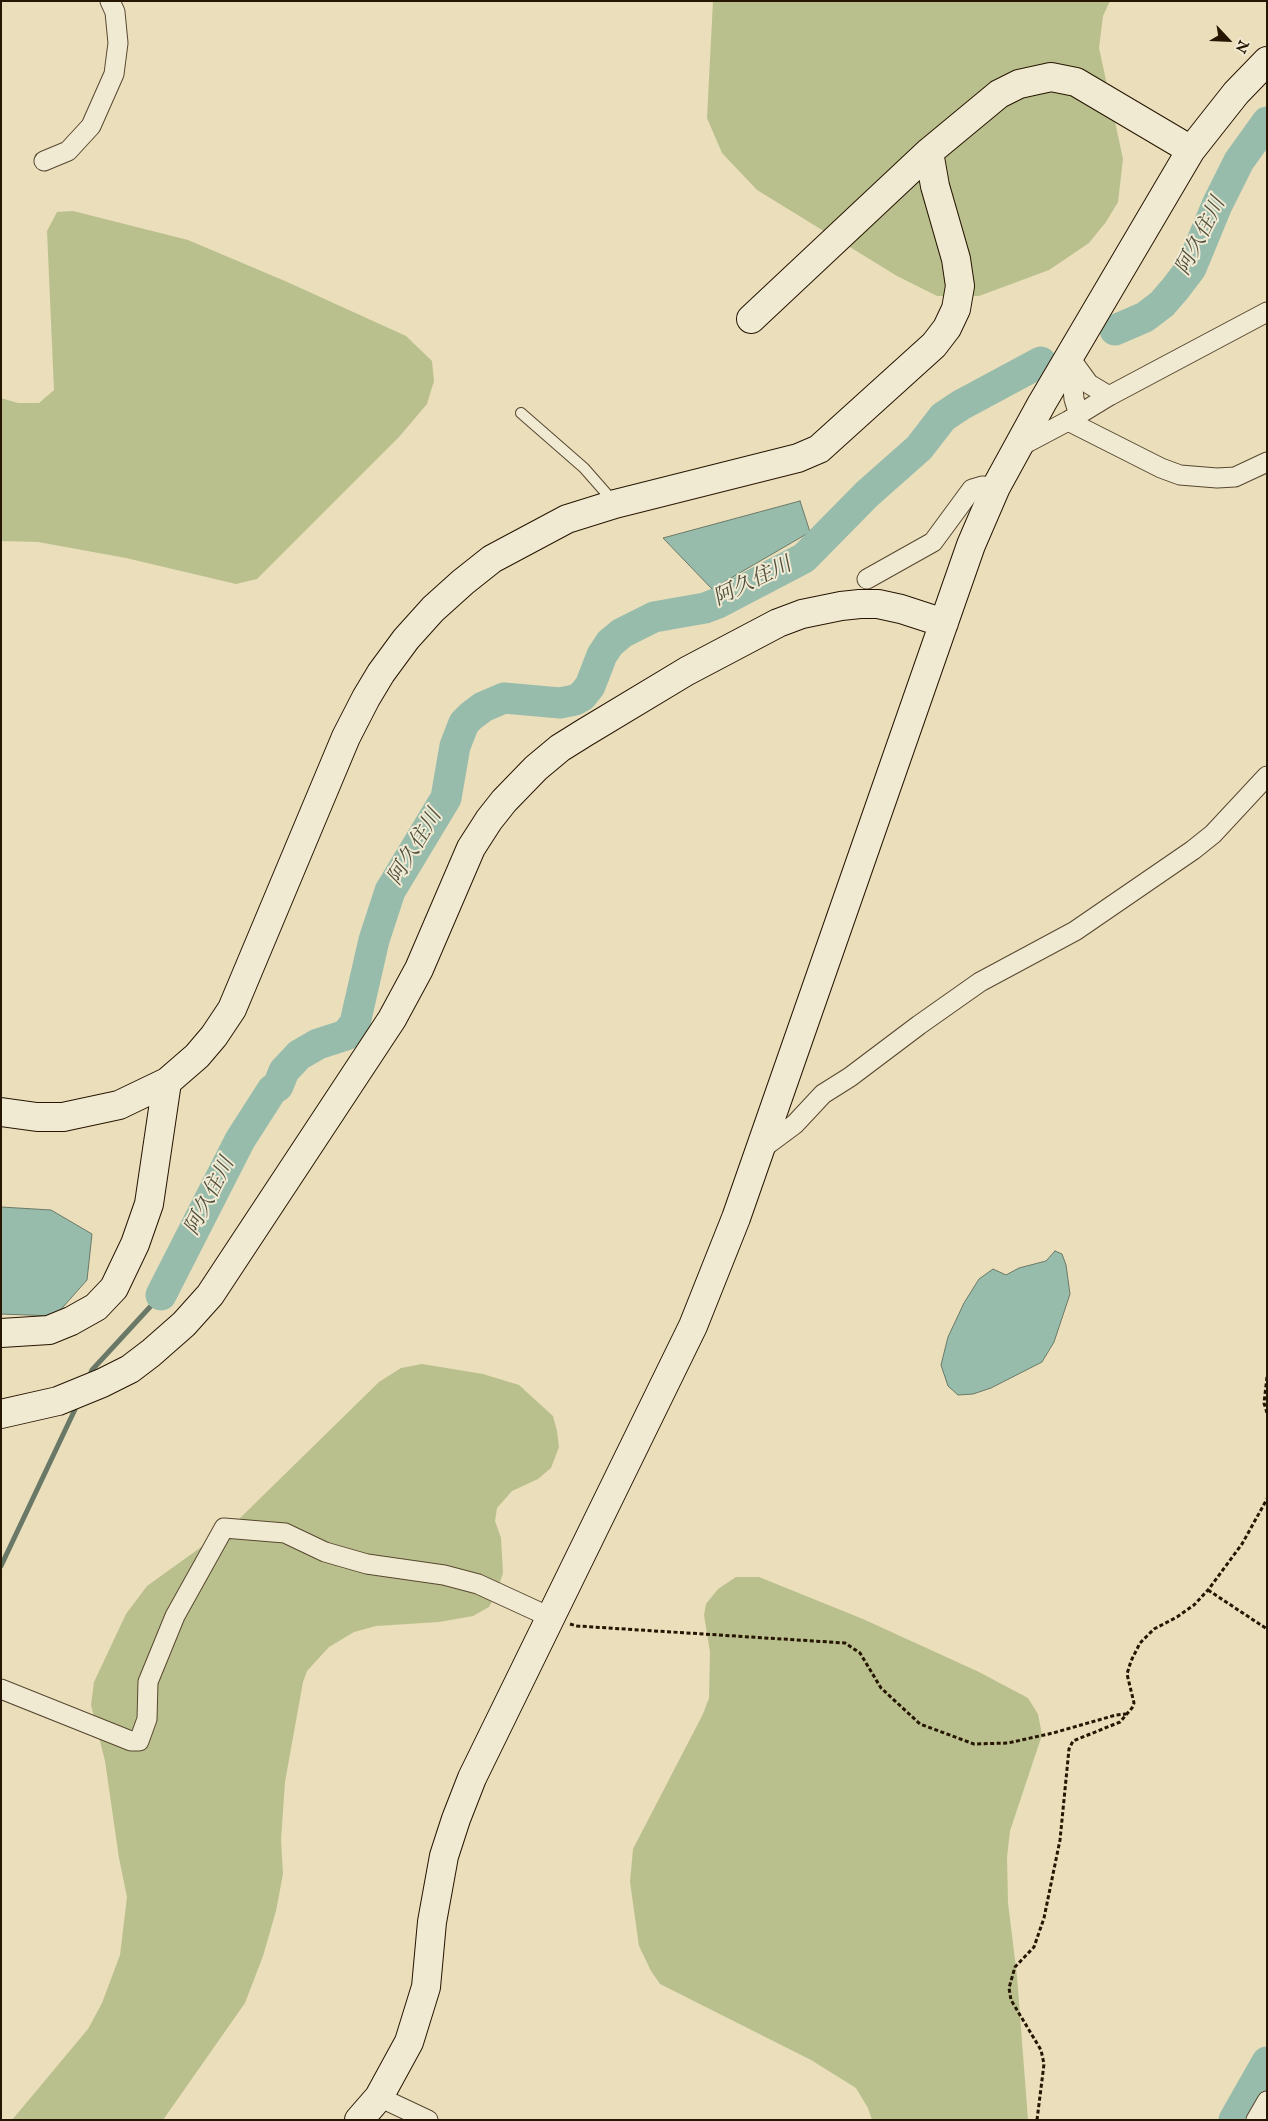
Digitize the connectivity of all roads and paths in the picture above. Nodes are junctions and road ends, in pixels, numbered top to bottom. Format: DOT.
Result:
graph roads {
  1 [pos="110,1"];
  2 [pos="1267,61"];
  3 [pos="1191,150"];
  4 [pos="928,152"];
  5 [pos="44,161"];
  6 [pos="1267,312"];
  7 [pos="751,318"];
  8 [pos="1070,357"];
  9 [pos="1109,396"];
  10 [pos="522,413"];
  11 [pos="1074,418"];
  12 [pos="1017,448"];
  13 [pos="1267,462"];
  14 [pos="996,488"];
  15 [pos="615,504"];
  16 [pos="867,579"];
  17 [pos="944,623"];
  18 [pos="1267,776"];
  19 [pos="167,1082"];
  20 [pos="1,1112"];
  21 [pos="760,1150"];
  22 [pos="1,1333"];
  23 [pos="1267,1377"];
  24 [pos="1267,1413"];
  25 [pos="1,1414"];
  26 [pos="1267,1499"];
  27 [pos="1208,1590"];
  28 [pos="552,1618"];
  29 [pos="1267,1629"];
  30 [pos="1,1689"];
  31 [pos="1127,1714"];
  32 [pos="379,2097"];
  33 [pos="1267,2101"];
  34 [pos="358,2120"];
  35 [pos="428,2120"];
  36 [pos="1037,2120"];
  37 [pos="1256,2120"];
  1 -- 5 [label="street"];
  2 -- 3 [label="street"];
  3 -- 4 [label="street"];
  3 -- 8 [label="street"];
  4 -- 7 [label="street"];
  4 -- 15 [label="street"];
  6 -- 9 [label="street"];
  8 -- 9 [label="street"];
  8 -- 11 [label="street"];
  8 -- 12 [label="street"];
  9 -- 11 [label="street"];
  10 -- 15 [label="lane"];
  11 -- 12 [label="street"];
  11 -- 13 [label="street"];
  12 -- 14 [label="street"];
  14 -- 16 [label="street"];
  14 -- 17 [label="street"];
  15 -- 19 [label="street"];
  17 -- 21 [label="street"];
  17 -- 25 [label="street"];
  18 -- 21 [label="street"];
  19 -- 20 [label="street"];
  19 -- 22 [label="street"];
  21 -- 28 [label="street"];
  23 -- 24 [label="path"];
  26 -- 27 [label="path"];
  27 -- 29 [label="path"];
  27 -- 31 [label="path"];
  28 -- 30 [label="street"];
  28 -- 31 [label="path"];
  28 -- 32 [label="street"];
  31 -- 36 [label="path"];
  32 -- 34 [label="street"];
  32 -- 35 [label="street"];
  33 -- 37 [label="street"];
}
